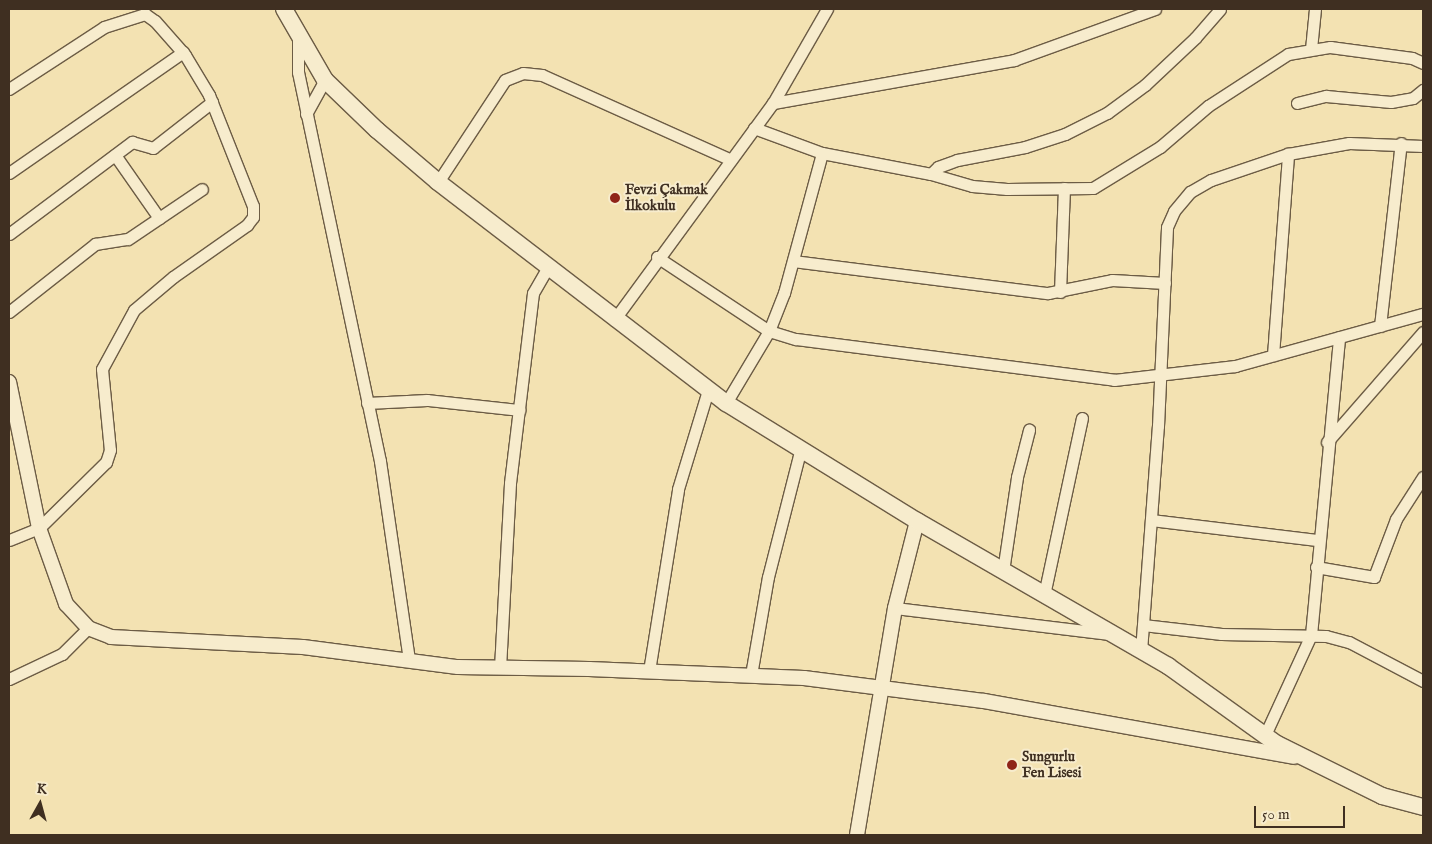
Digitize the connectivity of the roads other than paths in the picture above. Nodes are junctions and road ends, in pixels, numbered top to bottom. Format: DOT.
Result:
graph roads {
  1 [pos="284,9"];
  2 [pos="827,9"];
  3 [pos="1155,9"];
  4 [pos="1220,9"];
  5 [pos="1315,9"];
  6 [pos="298,33"];
  7 [pos="1311,49"];
  8 [pos="183,52"];
  9 [pos="1423,63"];
  10 [pos="325,80"];
  11 [pos="9,89"];
  12 [pos="1423,90"];
  13 [pos="212,102"];
  14 [pos="773,103"];
  15 [pos="1297,103"];
  16 [pos="306,114"];
  17 [pos="754,128"];
  18 [pos="1401,143"];
  19 [pos="1423,146"];
  20 [pos="822,153"];
  21 [pos="1288,154"];
  22 [pos="115,155"];
  23 [pos="731,160"];
  24 [pos="9,173"];
  25 [pos="931,174"];
  26 [pos="438,182"];
  27 [pos="1064,188"];
  28 [pos="202,189"];
  29 [pos="159,218"];
  30 [pos="9,234"];
  31 [pos="657,257"];
  32 [pos="793,261"];
  33 [pos="548,267"];
  34 [pos="1165,283"];
  35 [pos="1060,292"];
  36 [pos="9,312"];
  37 [pos="1423,314"];
  38 [pos="614,320"];
  39 [pos="1380,326"];
  40 [pos="769,331"];
  41 [pos="1423,332"];
  42 [pos="1340,337"];
  43 [pos="1273,355"];
  44 [pos="1160,375"];
  45 [pos="9,382"];
  46 [pos="708,390"];
  47 [pos="367,403"];
  48 [pos="726,403"];
  49 [pos="519,410"];
  50 [pos="1082,418"];
  51 [pos="1029,430"];
  52 [pos="1327,442"];
  53 [pos="800,451"];
  54 [pos="1423,477"];
  55 [pos="1151,520"];
  56 [pos="917,521"];
  57 [pos="39,528"];
  58 [pos="9,540"];
  59 [pos="1318,540"];
  60 [pos="1316,567"];
  61 [pos="1004,571"];
  62 [pos="1044,595"];
  63 [pos="895,608"];
  64 [pos="1143,625"];
  65 [pos="88,628"];
  66 [pos="1113,635"];
  67 [pos="1310,635"];
  68 [pos="1141,651"];
  69 [pos="409,661"];
  70 [pos="500,668"];
  71 [pos="649,671"];
  72 [pos="751,675"];
  73 [pos="9,679"];
  74 [pos="1423,681"];
  75 [pos="880,686"];
  76 [pos="1265,735"];
  77 [pos="1314,761"];
  78 [pos="1423,807"];
  79 [pos="857,835"];
  1 -- 6 [label="main road"];
  2 -- 14 [label="street"];
  3 -- 14 [label="street"];
  4 -- 25 [label="street"];
  5 -- 7 [label="street"];
  6 -- 10 [label="main road"];
  6 -- 16 [label="street"];
  7 -- 9 [label="street"];
  7 -- 27 [label="street"];
  8 -- 11 [label="street"];
  8 -- 13 [label="street"];
  8 -- 24 [label="street"];
  10 -- 16 [label="street"];
  10 -- 26 [label="main road"];
  12 -- 15 [label="street"];
  13 -- 22 [label="street"];
  13 -- 57 [label="street"];
  14 -- 17 [label="street"];
  16 -- 47 [label="street"];
  17 -- 20 [label="street"];
  17 -- 23 [label="street"];
  18 -- 19 [label="street"];
  18 -- 21 [label="street"];
  18 -- 39 [label="street"];
  20 -- 25 [label="street"];
  20 -- 32 [label="street"];
  21 -- 34 [label="street"];
  21 -- 43 [label="street"];
  22 -- 29 [label="street"];
  22 -- 30 [label="street"];
  23 -- 26 [label="street"];
  23 -- 31 [label="street"];
  25 -- 27 [label="street"];
  26 -- 33 [label="main road"];
  27 -- 35 [label="street"];
  28 -- 29 [label="street"];
  29 -- 36 [label="street"];
  31 -- 38 [label="street"];
  31 -- 40 [label="street"];
  32 -- 35 [label="street"];
  32 -- 40 [label="street"];
  33 -- 38 [label="main road"];
  33 -- 49 [label="street"];
  34 -- 35 [label="street"];
  34 -- 44 [label="street"];
  37 -- 39 [label="street"];
  38 -- 46 [label="main road"];
  39 -- 42 [label="street"];
  40 -- 44 [label="street"];
  40 -- 48 [label="street"];
  41 -- 52 [label="street"];
  42 -- 43 [label="street"];
  42 -- 52 [label="street"];
  43 -- 44 [label="street"];
  44 -- 55 [label="street"];
  45 -- 57 [label="street"];
  46 -- 48 [label="main road"];
  46 -- 71 [label="street"];
  47 -- 49 [label="street"];
  47 -- 69 [label="street"];
  48 -- 53 [label="main road"];
  49 -- 70 [label="street"];
  50 -- 62 [label="street"];
  51 -- 61 [label="street"];
  52 -- 59 [label="street"];
  53 -- 56 [label="main road"];
  53 -- 72 [label="street"];
  54 -- 60 [label="street"];
  55 -- 59 [label="street"];
  55 -- 64 [label="street"];
  56 -- 61 [label="main road"];
  56 -- 63 [label="street"];
  57 -- 58 [label="street"];
  57 -- 65 [label="street"];
  59 -- 60 [label="street"];
  60 -- 67 [label="street"];
  61 -- 62 [label="main road"];
  62 -- 66 [label="main road"];
  63 -- 66 [label="street"];
  63 -- 75 [label="street"];
  64 -- 67 [label="street"];
  64 -- 68 [label="street"];
  65 -- 69 [label="street"];
  65 -- 73 [label="street"];
  66 -- 68 [label="main road"];
  67 -- 74 [label="street"];
  67 -- 76 [label="street"];
  68 -- 76 [label="main road"];
  69 -- 70 [label="street"];
  70 -- 71 [label="street"];
  71 -- 72 [label="street"];
  72 -- 75 [label="street"];
  75 -- 77 [label="street"];
  75 -- 79 [label="street"];
  76 -- 77 [label="main road"];
  77 -- 78 [label="main road"];
}
